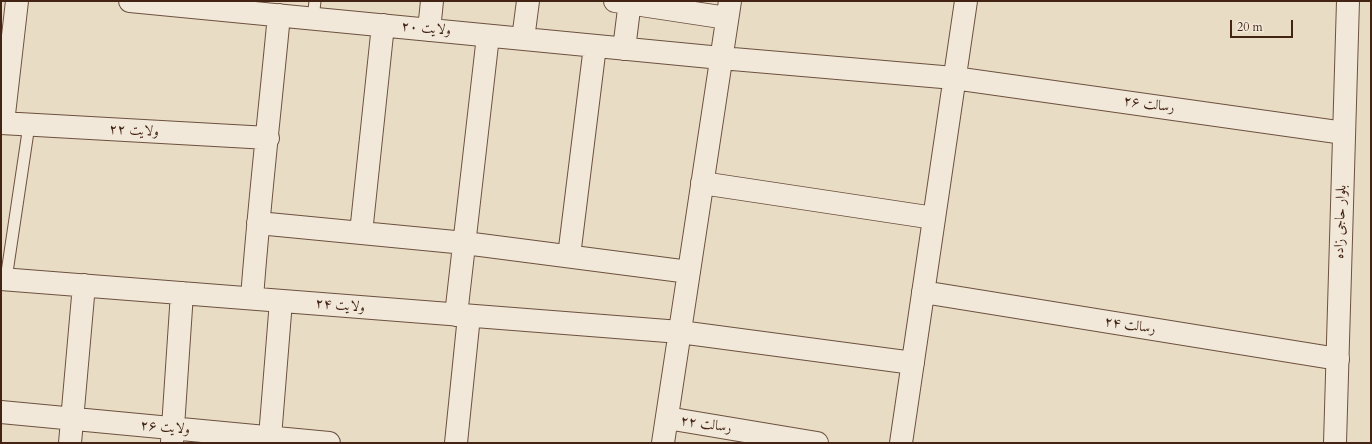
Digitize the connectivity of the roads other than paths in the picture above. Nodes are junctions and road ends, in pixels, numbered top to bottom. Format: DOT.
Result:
graph roads {
  1 [pos="17,1"];
  2 [pos="130,1"];
  3 [pos="432,1"];
  4 [pos="528,1"];
  5 [pos="966,1"];
  6 [pos="1348,1"];
  7 [pos="625,2"];
  8 [pos="728,9"];
  9 [pos="314,10"];
  10 [pos="279,15"];
  11 [pos="383,26"];
  12 [pos="429,30"];
  13 [pos="488,36"];
  14 [pos="523,39"];
  15 [pos="595,46"];
  16 [pos="624,49"];
  17 [pos="721,58"];
  18 [pos="954,78"];
  19 [pos="2,123"];
  20 [pos="29,125"];
  21 [pos="1344,133"];
  22 [pos="268,138"];
  23 [pos="702,184"];
  24 [pos="934,218"];
  25 [pos="258,223"];
  26 [pos="361,233"];
  27 [pos="465,242"];
  28 [pos="569,256"];
  29 [pos="689,272"];
  30 [pos="3,279"];
  31 [pos="84,285"];
  32 [pos="923,292"];
  33 [pos="182,293"];
  34 [pos="252,298"];
  35 [pos="281,301"];
  36 [pos="463,315"];
  37 [pos="680,332"];
  38 [pos="1338,359"];
  39 [pos="913,363"];
  40 [pos="1,412"];
  41 [pos="667,418"];
  42 [pos="72,419"];
  43 [pos="172,436"];
  44 [pos="270,440"];
  45 [pos="70,443"];
  46 [pos="329,443"];
  47 [pos="456,443"];
  48 [pos="663,443"];
  49 [pos="817,443"];
  50 [pos="901,443"];
  51 [pos="1335,443"];
  1 -- 19 [label="street"];
  2 -- 10 [label="street, ولایت ۲۰"];
  3 -- 12 [label="street"];
  4 -- 14 [label="street"];
  5 -- 18 [label="street"];
  6 -- 21 [label="street, بلوار حاجی زاده"];
  7 -- 8 [label="street"];
  7 -- 16 [label="street"];
  8 -- 17 [label="street"];
  9 -- 10 [label="street, ولایت ۲۰"];
  9 -- 11 [label="street, ولایت ۲۰"];
  10 -- 22 [label="street"];
  11 -- 12 [label="street, ولایت ۲۰"];
  11 -- 26 [label="street"];
  12 -- 13 [label="street, ولایت ۲۰"];
  13 -- 14 [label="street, ولایت ۲۰"];
  13 -- 27 [label="street"];
  14 -- 15 [label="street, ولایت ۲۰"];
  15 -- 16 [label="street, ولایت ۲۰"];
  15 -- 28 [label="street"];
  16 -- 17 [label="street, ولایت ۲۰"];
  17 -- 18 [label="street, رسالت ۲۶"];
  17 -- 23 [label="street"];
  18 -- 21 [label="street, رسالت ۲۶"];
  18 -- 24 [label="street"];
  19 -- 20 [label="street, ولایت ۲۲"];
  20 -- 22 [label="street, ولایت ۲۲"];
  20 -- 30 [label="lane"];
  21 -- 38 [label="street, بلوار حاجی زاده"];
  22 -- 25 [label="street"];
  23 -- 24 [label="street"];
  23 -- 29 [label="street"];
  24 -- 32 [label="street"];
  25 -- 26 [label="street"];
  25 -- 34 [label="street"];
  26 -- 27 [label="street"];
  27 -- 28 [label="street"];
  27 -- 36 [label="street"];
  28 -- 29 [label="street"];
  29 -- 37 [label="street"];
  30 -- 31 [label="street, ولایت ۲۴"];
  31 -- 33 [label="street, ولایت ۲۴"];
  31 -- 42 [label="street"];
  32 -- 38 [label="street, رسالت ۲۴"];
  32 -- 39 [label="street"];
  33 -- 34 [label="street, ولایت ۲۴"];
  33 -- 43 [label="street"];
  34 -- 35 [label="street, ولایت ۲۴"];
  35 -- 36 [label="street, ولایت ۲۴"];
  35 -- 44 [label="street"];
  36 -- 37 [label="street, ولایت ۲۴"];
  36 -- 47 [label="street"];
  37 -- 39 [label="street, ولایت ۲۴"];
  37 -- 41 [label="street"];
  38 -- 51 [label="street, بلوار حاجی زاده"];
  39 -- 50 [label="street"];
  40 -- 42 [label="street, ولایت ۲۶"];
  41 -- 48 [label="street"];
  41 -- 49 [label="street, رسالت ۲۲"];
  42 -- 43 [label="street, ولایت ۲۶"];
  42 -- 45 [label="street"];
  43 -- 44 [label="street, ولایت ۲۶"];
  44 -- 46 [label="street, ولایت ۲۶"];
}
